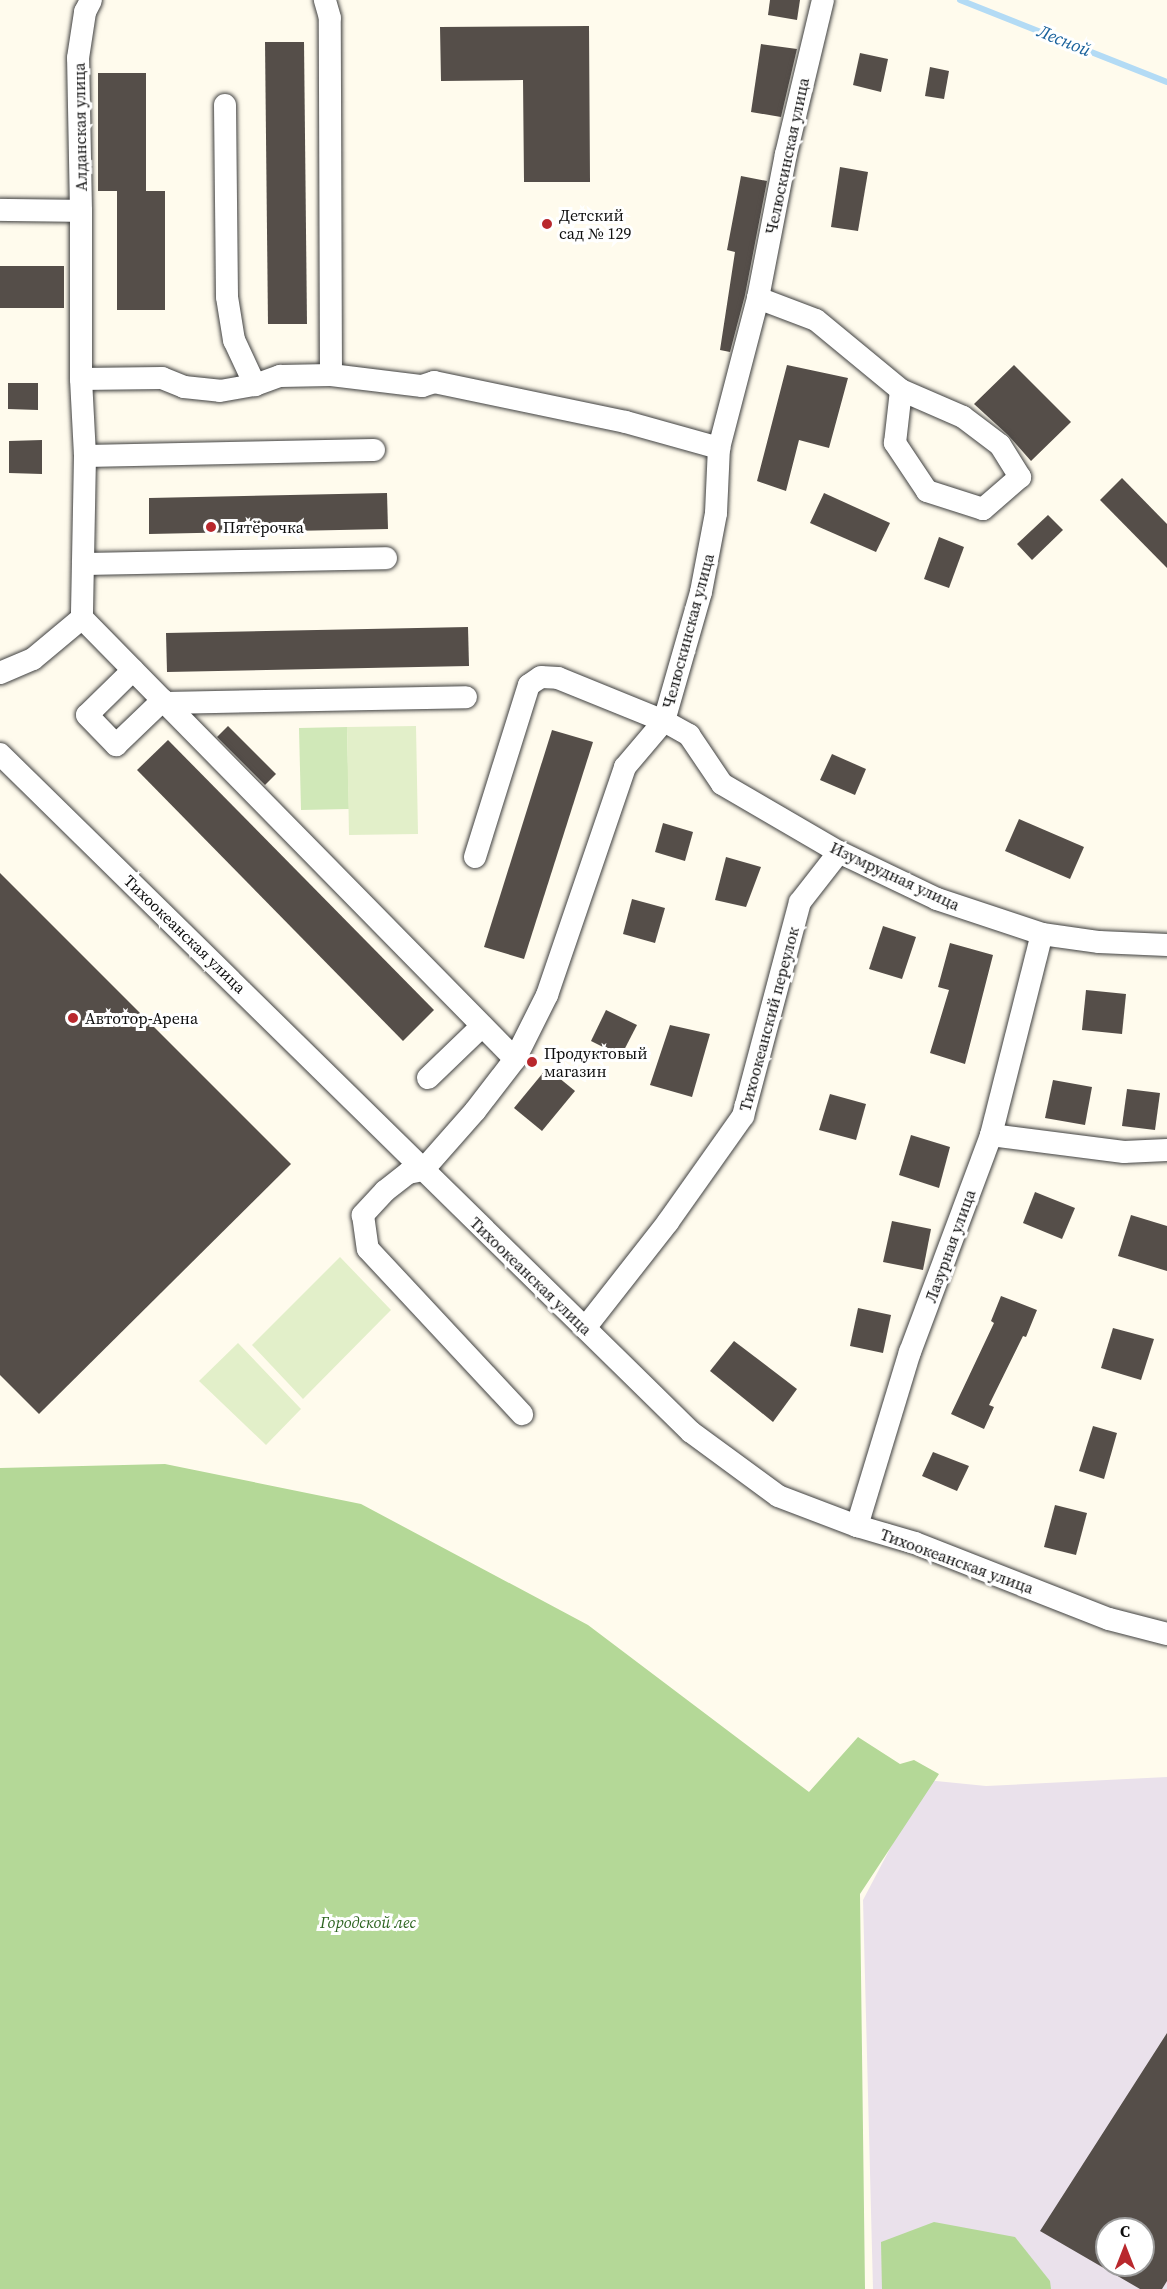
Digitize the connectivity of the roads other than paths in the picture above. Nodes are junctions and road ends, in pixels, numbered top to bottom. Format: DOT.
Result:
graph roads {
  1 [pos="91,0"];
  2 [pos="326,0"];
  3 [pos="823,0"];
  4 [pos="225,105"];
  5 [pos="0,210"];
  6 [pos="81,211"];
  7 [pos="758,298"];
  8 [pos="331,375"];
  9 [pos="81,379"];
  10 [pos="255,385"];
  11 [pos="901,390"];
  12 [pos="719,448"];
  13 [pos="374,450"];
  14 [pos="85,456"];
  15 [pos="386,558"];
  16 [pos="83,564"];
  17 [pos="82,618"];
  18 [pos="133,670"];
  19 [pos="0,674"];
  20 [pos="466,697"];
  21 [pos="164,701"];
  22 [pos="664,721"];
  23 [pos="0,754"];
  24 [pos="839,852"];
  25 [pos="475,857"];
  26 [pos="1042,934"];
  27 [pos="1167,945"];
  28 [pos="482,1026"];
  29 [pos="515,1059"];
  30 [pos="428,1078"];
  31 [pos="991,1135"];
  32 [pos="1167,1150"];
  33 [pos="423,1170"];
  34 [pos="585,1328"];
  35 [pos="522,1413"];
  36 [pos="857,1526"];
  37 [pos="1167,1634"];
  1 -- 6 [label="street, Алданская улица"];
  2 -- 8 [label="street"];
  3 -- 7 [label="street, Челюскинская улица"];
  4 -- 10 [label="street"];
  5 -- 6 [label="street, Алданская улица"];
  6 -- 9 [label="street"];
  7 -- 11 [label="street"];
  7 -- 12 [label="street, Челюскинская улица"];
  8 -- 10 [label="street"];
  8 -- 12 [label="street"];
  9 -- 10 [label="street"];
  9 -- 14 [label="street"];
  11 -- 11 [label="street"];
  12 -- 22 [label="street, Челюскинская улица"];
  13 -- 14 [label="street"];
  14 -- 16 [label="street"];
  15 -- 16 [label="street"];
  16 -- 17 [label="street"];
  17 -- 18 [label="street"];
  17 -- 19 [label="street"];
  18 -- 21 [label="street"];
  18 -- 21 [label="street"];
  20 -- 21 [label="street"];
  21 -- 28 [label="street"];
  22 -- 24 [label="street, Изумрудная улица"];
  22 -- 25 [label="street, Изумрудная улица"];
  22 -- 29 [label="street, Челюскинская улица"];
  23 -- 33 [label="street, Тихоокеанская улица"];
  24 -- 26 [label="street, Изумрудная улица"];
  24 -- 34 [label="street, Тихоокеанский переулок"];
  26 -- 27 [label="street, Изумрудная улица"];
  26 -- 31 [label="street, Лазурная улица"];
  28 -- 29 [label="street"];
  28 -- 30 [label="street"];
  29 -- 33 [label="street, Челюскинская улица"];
  31 -- 32 [label="street"];
  31 -- 36 [label="street, Лазурная улица"];
  33 -- 34 [label="street, Тихоокеанская улица"];
  33 -- 35 [label="street"];
  34 -- 36 [label="street, Тихоокеанская улица"];
  36 -- 37 [label="street, Тихоокеанская улица"];
}
